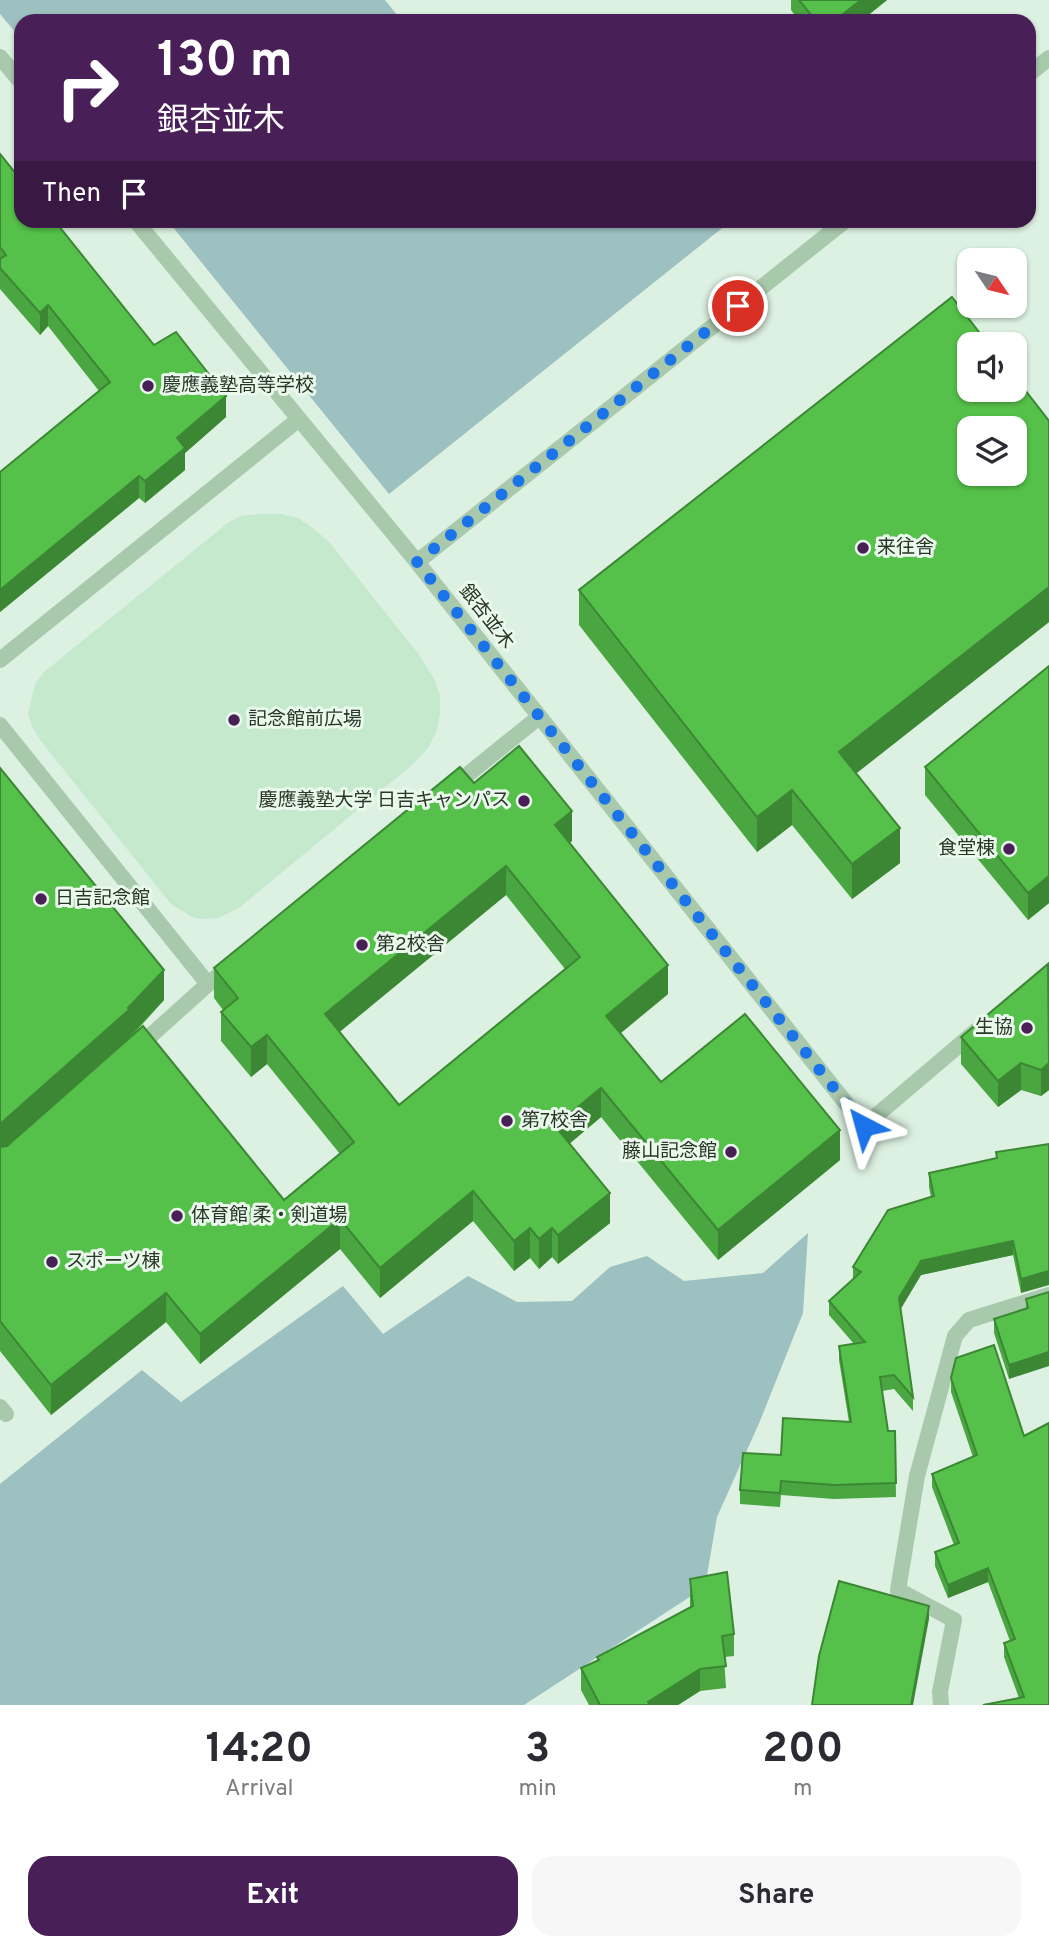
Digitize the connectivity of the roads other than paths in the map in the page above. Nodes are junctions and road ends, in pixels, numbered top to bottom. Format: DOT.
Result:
graph roads {
  1 [pos="0,57"];
  2 [pos="14,74"];
  3 [pos="142,228"];
  4 [pos="836,228"];
  5 [pos="299,419"];
  6 [pos="417,562"];
  7 [pos="0,660"];
  8 [pos="539,717"];
  9 [pos="0,725"];
  10 [pos="443,795"];
  11 [pos="240,958"];
  12 [pos="208,984"];
  13 [pos="987,1021"];
  14 [pos="129,1056"];
  15 [pos="1049,1295"];
  16 [pos="941,1705"];
  1 -- 2 [label="lane"];
  3 -- 5 [label="lane, 銀杏並木"];
  4 -- 6 [label="lane"];
  5 -- 6 [label="lane, 銀杏並木"];
  5 -- 7 [label="lane"];
  6 -- 8 [label="lane, 銀杏並木"];
  8 -- 10 [label="lane"];
  8 -- 13 [label="lane, 銀杏並木"];
  9 -- 12 [label="lane"];
  11 -- 12 [label="lane"];
  12 -- 14 [label="lane"];
  15 -- 16 [label="lane"];
}
